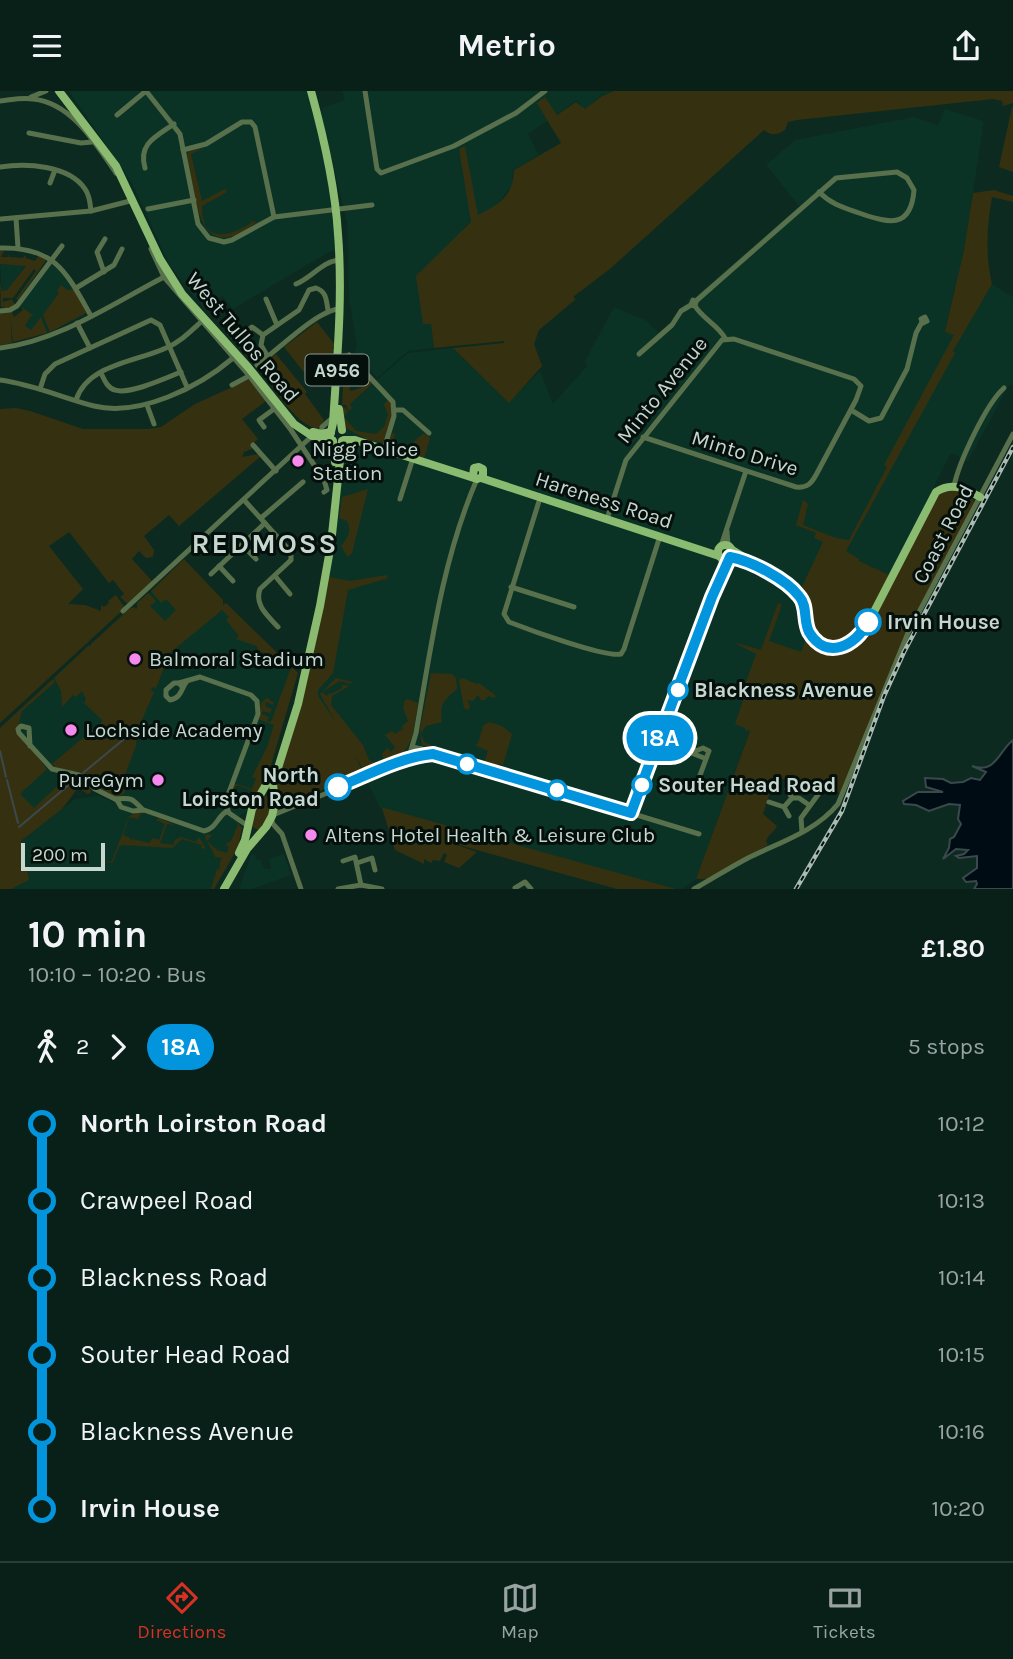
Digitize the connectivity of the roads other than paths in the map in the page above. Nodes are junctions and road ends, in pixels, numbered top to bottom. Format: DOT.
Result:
graph roads {
  1 [pos="59,91"];
  2 [pos="65,91"];
  3 [pos="146,91"];
  4 [pos="312,91"];
  5 [pos="365,91"];
  6 [pos="545,91"];
  7 [pos="42,93"];
  8 [pos="0,101"];
  9 [pos="117,115"];
  10 [pos="174,124"];
  11 [pos="29,133"];
  12 [pos="92,142"];
  13 [pos="183,150"];
  14 [pos="0,167"];
  15 [pos="145,168"];
  16 [pos="55,170"];
  17 [pos="50,183"];
  18 [pos="819,192"];
  19 [pos="194,200"];
  20 [pos="130,201"];
  21 [pos="372,205"];
  22 [pos="148,209"];
  23 [pos="338,209"];
  24 [pos="92,211"];
  25 [pos="274,217"];
  26 [pos="16,218"];
  27 [pos="1,219"];
  28 [pos="105,239"];
  29 [pos="62,246"];
  30 [pos="0,248"];
  31 [pos="18,248"];
  32 [pos="122,249"];
  33 [pos="51,260"];
  34 [pos="339,260"];
  35 [pos="104,272"];
  36 [pos="164,277"];
  37 [pos="296,284"];
  38 [pos="76,288"];
  39 [pos="266,299"];
  40 [pos="0,303"];
  41 [pos="694,304"];
  42 [pos="341,309"];
  43 [pos="328,310"];
  44 [pos="0,311"];
  45 [pos="91,316"];
  46 [pos="251,319"];
  47 [pos="201,322"];
  48 [pos="922,322"];
  49 [pos="77,323"];
  50 [pos="277,325"];
  51 [pos="252,327"];
  52 [pos="229,332"];
  53 [pos="263,335"];
  54 [pos="725,338"];
  55 [pos="236,340"];
  56 [pos="241,345"];
  57 [pos="170,347"];
  58 [pos="0,348"];
  59 [pos="90,348"];
  60 [pos="639,354"];
  61 [pos="349,355"];
  62 [pos="233,358"];
  63 [pos="268,358"];
  64 [pos="257,365"];
  65 [pos="181,372"];
  66 [pos="100,373"];
  67 [pos="249,376"];
  68 [pos="0,380"];
  69 [pos="860,384"];
  70 [pos="232,385"];
  71 [pos="187,387"];
  72 [pos="40,389"];
  73 [pos="1004,389"];
  74 [pos="76,400"];
  75 [pos="147,405"];
  76 [pos="274,409"];
  77 [pos="851,409"];
  78 [pos="395,410"];
  79 [pos="154,424"];
  80 [pos="264,427"];
  81 [pos="429,432"];
  82 [pos="331,433"];
  83 [pos="1013,434"];
  84 [pos="643,437"];
  85 [pos="253,445"];
  86 [pos="303,447"];
  87 [pos="384,449"];
  88 [pos="413,458"];
  89 [pos="276,471"];
  90 [pos="746,471"];
  91 [pos="477,476"];
  92 [pos="303,482"];
  93 [pos="954,486"];
  94 [pos="324,492"];
  95 [pos="980,497"];
  96 [pos="540,498"];
  97 [pos="400,499"];
  98 [pos="244,500"];
  99 [pos="607,519"];
  100 [pos="263,521"];
  101 [pos="660,536"];
  102 [pos="242,545"];
  103 [pos="725,552"];
  104 [pos="256,559"];
  105 [pos="219,566"];
  106 [pos="211,574"];
  107 [pos="275,576"];
  108 [pos="233,581"];
  109 [pos="511,587"];
  110 [pos="290,594"];
  111 [pos="574,607"];
  112 [pos="123,611"];
  113 [pos="278,627"];
  114 [pos="181,685"];
  115 [pos="659,740"];
  116 [pos="30,746"];
  117 [pos="416,751"];
  118 [pos="789,783"];
  119 [pos="696,786"];
  120 [pos="820,792"];
  121 [pos="259,797"];
  122 [pos="792,798"];
  123 [pos="274,799"];
  124 [pos="118,800"];
  125 [pos="769,802"];
  126 [pos="298,804"];
  127 [pos="809,805"];
  128 [pos="140,808"];
  129 [pos="227,811"];
  130 [pos="250,813"];
  131 [pos="631,813"];
  132 [pos="272,817"];
  133 [pos="237,818"];
  134 [pos="248,826"];
  135 [pos="262,831"];
  136 [pos="802,832"];
  137 [pos="699,834"];
  138 [pos="282,836"];
  139 [pos="343,861"];
  140 [pos="357,863"];
  141 [pos="375,870"];
  142 [pos="361,885"];
  143 [pos="515,888"];
  144 [pos="218,889"];
  145 [pos="224,889"];
  146 [pos="301,889"];
  147 [pos="340,889"];
  148 [pos="382,889"];
  149 [pos="531,889"];
  150 [pos="694,889"];
  1 -- 82 [label="main road, West Tullos Road"];
  2 -- 82 [label="main road, West Tullos Road"];
  3 -- 9 [label="street"];
  3 -- 10 [label="street"];
  4 -- 23 [label="main road, A956"];
  5 -- 6 [label="street"];
  7 -- 8 [label="street"];
  7 -- 12 [label="street"];
  10 -- 13 [label="street"];
  10 -- 15 [label="street"];
  11 -- 12 [label="street"];
  12 -- 20 [label="street"];
  13 -- 19 [label="street"];
  13 -- 25 [label="street"];
  14 -- 16 [label="street"];
  16 -- 17 [label="street"];
  16 -- 24 [label="street"];
  18 -- 18 [label="street"];
  18 -- 41 [label="street"];
  19 -- 22 [label="street"];
  19 -- 25 [label="street"];
  20 -- 24 [label="street"];
  20 -- 36 [label="street"];
  21 -- 23 [label="street"];
  23 -- 25 [label="street"];
  23 -- 34 [label="main road, A956"];
  23 -- 42 [label="main road, A956"];
  24 -- 26 [label="street"];
  26 -- 27 [label="street"];
  26 -- 31 [label="street"];
  28 -- 35 [label="street"];
  29 -- 33 [label="street"];
  30 -- 31 [label="street"];
  31 -- 33 [label="street"];
  32 -- 35 [label="street"];
  33 -- 38 [label="street"];
  33 -- 44 [label="street"];
  34 -- 37 [label="street"];
  34 -- 42 [label="main road, A956"];
  35 -- 38 [label="street"];
  36 -- 45 [label="street"];
  36 -- 47 [label="street"];
  38 -- 45 [label="street"];
  39 -- 50 [label="street"];
  40 -- 44 [label="street"];
  41 -- 54 [label="street"];
  41 -- 60 [label="street"];
  42 -- 43 [label="street"];
  42 -- 82 [label="main road, A956"];
  43 -- 50 [label="street"];
  43 -- 63 [label="street"];
  45 -- 49 [label="street"];
  46 -- 51 [label="street"];
  47 -- 57 [label="street"];
  47 -- 62 [label="street"];
  48 -- 77 [label="street"];
  49 -- 58 [label="street"];
  49 -- 59 [label="street"];
  50 -- 53 [label="street"];
  51 -- 53 [label="street"];
  51 -- 55 [label="street"];
  52 -- 55 [label="street"];
  53 -- 63 [label="street"];
  54 -- 69 [label="street, Minto Avenue"];
  54 -- 84 [label="street, Minto Avenue"];
  55 -- 56 [label="street"];
  57 -- 59 [label="street"];
  57 -- 65 [label="street"];
  57 -- 66 [label="street"];
  59 -- 72 [label="street"];
  61 -- 78 [label="street"];
  62 -- 67 [label="street"];
  62 -- 71 [label="street"];
  63 -- 64 [label="street"];
  65 -- 66 [label="street"];
  65 -- 71 [label="street"];
  66 -- 74 [label="street"];
  67 -- 70 [label="street"];
  67 -- 76 [label="street"];
  68 -- 72 [label="street"];
  69 -- 77 [label="street, Minto Drive"];
  71 -- 75 [label="street"];
  72 -- 74 [label="street"];
  73 -- 93 [label="street"];
  74 -- 75 [label="street"];
  75 -- 79 [label="street"];
  76 -- 80 [label="street"];
  76 -- 86 [label="street"];
  77 -- 90 [label="street, Minto Drive"];
  78 -- 81 [label="street"];
  78 -- 87 [label="street"];
  82 -- 86 [label="street"];
  82 -- 87 [label="main road, Hareness Road"];
  82 -- 121 [label="main road, A956"];
  82 -- 123 [label="main road, A956"];
  83 -- 95 [label="street, Coast Road"];
  84 -- 90 [label="street, Minto Drive"];
  84 -- 99 [label="street, Minto Avenue"];
  85 -- 89 [label="street"];
  86 -- 89 [label="street"];
  86 -- 94 [label="street"];
  87 -- 88 [label="main road, Hareness Road"];
  88 -- 91 [label="main road, Hareness Road"];
  88 -- 97 [label="street"];
  89 -- 98 [label="street"];
  90 -- 103 [label="street"];
  91 -- 96 [label="main road, Hareness Road"];
  91 -- 117 [label="street"];
  92 -- 100 [label="street"];
  93 -- 95 [label="main road"];
  93 -- 103 [label="main road, Hareness Road"];
  95 -- 136 [label="street, Coast Road"];
  96 -- 99 [label="main road, Hareness Road"];
  96 -- 109 [label="street"];
  98 -- 100 [label="street"];
  98 -- 112 [label="street"];
  99 -- 101 [label="main road, Hareness Road"];
  100 -- 102 [label="street"];
  100 -- 107 [label="street"];
  101 -- 103 [label="main road, Hareness Road"];
  101 -- 109 [label="street"];
  102 -- 104 [label="street"];
  102 -- 105 [label="street"];
  103 -- 115 [label="street"];
  105 -- 106 [label="street"];
  105 -- 108 [label="street"];
  107 -- 110 [label="street"];
  107 -- 113 [label="street"];
  109 -- 111 [label="street"];
  114 -- 129 [label="street"];
  115 -- 119 [label="street"];
  115 -- 131 [label="street"];
  116 -- 124 [label="street"];
  117 -- 126 [label="street"];
  117 -- 131 [label="street"];
  118 -- 122 [label="street"];
  120 -- 127 [label="street"];
  121 -- 123 [label="main road"];
  121 -- 130 [label="main road, A956"];
  122 -- 125 [label="street"];
  122 -- 127 [label="street"];
  123 -- 126 [label="street"];
  123 -- 132 [label="main road, A956"];
  124 -- 128 [label="street"];
  124 -- 128 [label="street"];
  126 -- 132 [label="street"];
  127 -- 136 [label="street"];
  128 -- 129 [label="street"];
  129 -- 133 [label="street"];
  130 -- 133 [label="street"];
  130 -- 134 [label="main road, A956"];
  131 -- 137 [label="street"];
  132 -- 135 [label="main road, A956"];
  132 -- 138 [label="street"];
  133 -- 134 [label="street"];
  134 -- 135 [label="main road"];
  134 -- 144 [label="main road, A956"];
  135 -- 138 [label="street"];
  135 -- 145 [label="main road, A956"];
  136 -- 150 [label="street, Coast Road"];
  138 -- 146 [label="street"];
  139 -- 140 [label="street"];
  140 -- 141 [label="street"];
  140 -- 142 [label="street"];
  142 -- 147 [label="street"];
  142 -- 148 [label="street"];
  143 -- 149 [label="street"];
}
